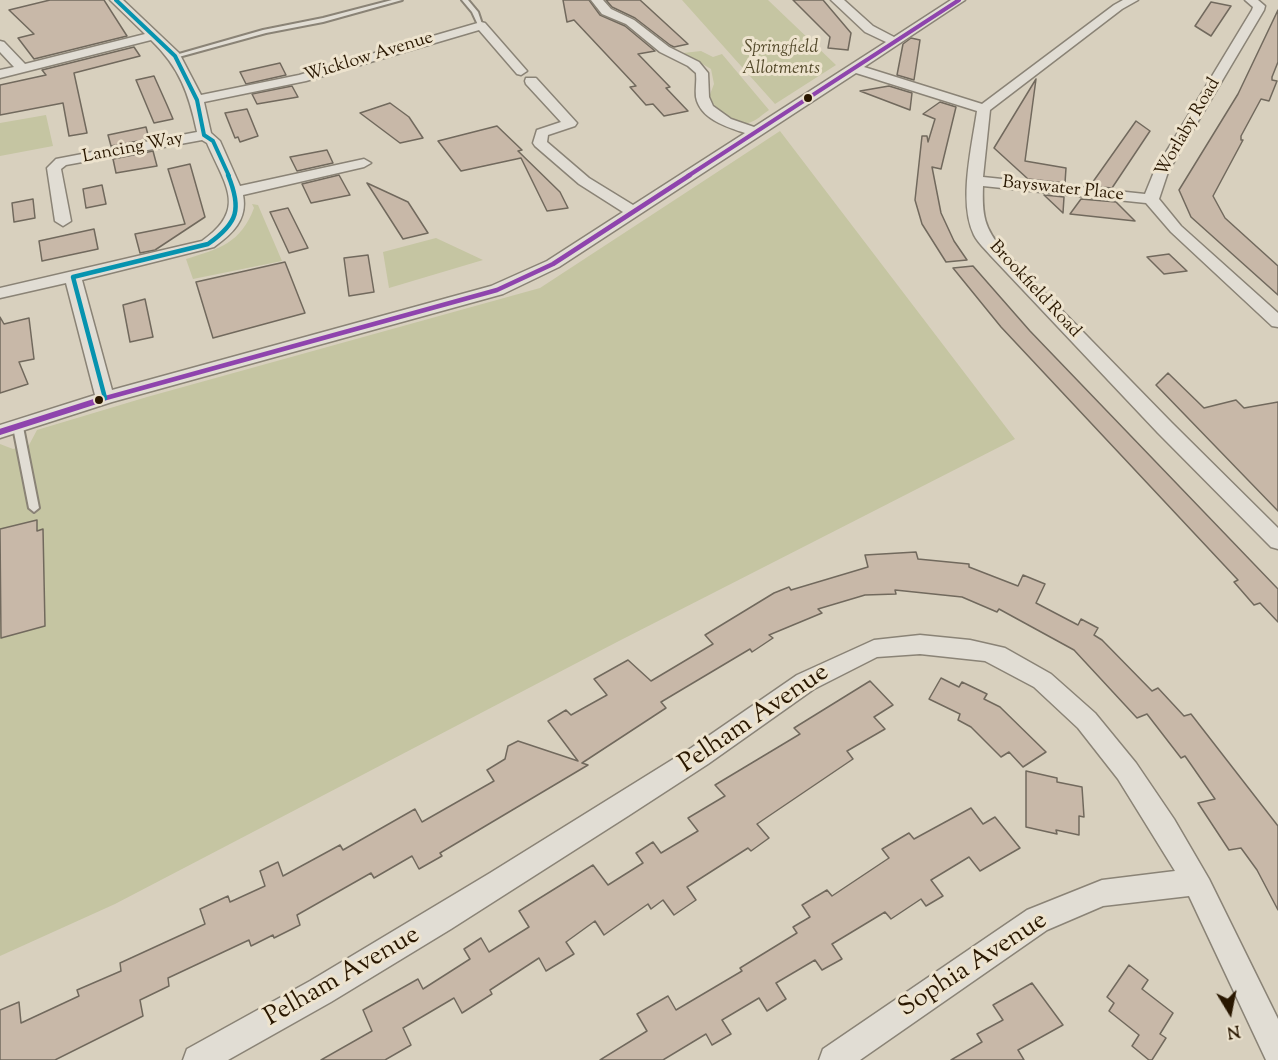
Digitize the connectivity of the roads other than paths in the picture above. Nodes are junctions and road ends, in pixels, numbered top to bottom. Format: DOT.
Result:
graph roads {
  1 [pos="116,0"];
  2 [pos="399,0"];
  3 [pos="465,0"];
  4 [pos="597,0"];
  5 [pos="837,0"];
  6 [pos="959,0"];
  7 [pos="1132,0"];
  8 [pos="1251,0"];
  9 [pos="481,26"];
  10 [pos="154,36"];
  11 [pos="894,42"];
  12 [pos="0,45"];
  13 [pos="175,56"];
  14 [pos="853,68"];
  15 [pos="22,69"];
  16 [pos="0,74"];
  17 [pos="197,100"];
  18 [pos="984,109"];
  19 [pos="754,132"];
  20 [pos="204,135"];
  21 [pos="49,149"];
  22 [pos="61,162"];
  23 [pos="364,163"];
  24 [pos="975,181"];
  25 [pos="234,192"];
  26 [pos="1151,199"];
  27 [pos="632,211"];
  28 [pos="63,221"];
  29 [pos="73,277"];
  30 [pos="0,293"];
  31 [pos="1278,322"];
  32 [pos="105,398"];
  33 [pos="18,427"];
  34 [pos="0,432"];
  35 [pos="34,508"];
  36 [pos="1278,541"];
  37 [pos="1195,882"];
  38 [pos="1278,1053"];
  39 [pos="198,1060"];
  40 [pos="834,1060"];
  1 -- 10 [label="street"];
  2 -- 13 [label="lane"];
  3 -- 9 [label="lane"];
  4 -- 19 [label="street"];
  5 -- 11 [label="street"];
  6 -- 11 [label="street"];
  7 -- 18 [label="street"];
  8 -- 26 [label="street, Worlaby Road"];
  9 -- 17 [label="street, Wicklow Avenue"];
  9 -- 27 [label="street"];
  10 -- 13 [label="street"];
  10 -- 15 [label="street"];
  11 -- 14 [label="street"];
  12 -- 15 [label="street"];
  13 -- 17 [label="street"];
  14 -- 18 [label="street"];
  14 -- 19 [label="street"];
  15 -- 16 [label="street"];
  17 -- 20 [label="street"];
  18 -- 24 [label="street, Brookfield Road"];
  19 -- 27 [label="street"];
  20 -- 22 [label="street, Lancing Way"];
  20 -- 25 [label="street"];
  21 -- 22 [label="street, Lancing Way"];
  22 -- 28 [label="street, Lancing Way"];
  23 -- 25 [label="street"];
  24 -- 26 [label="street, Bayswater Place"];
  24 -- 36 [label="street, Brookfield Road"];
  25 -- 29 [label="street"];
  26 -- 31 [label="street, Worlaby Road"];
  27 -- 32 [label="street"];
  29 -- 30 [label="street"];
  29 -- 32 [label="street"];
  32 -- 33 [label="street"];
  33 -- 34 [label="street"];
  33 -- 35 [label="lane"];
  37 -- 38 [label="street, Pelham Avenue"];
  37 -- 39 [label="street, Pelham Avenue"];
  37 -- 40 [label="street, Sophia Avenue"];
}
